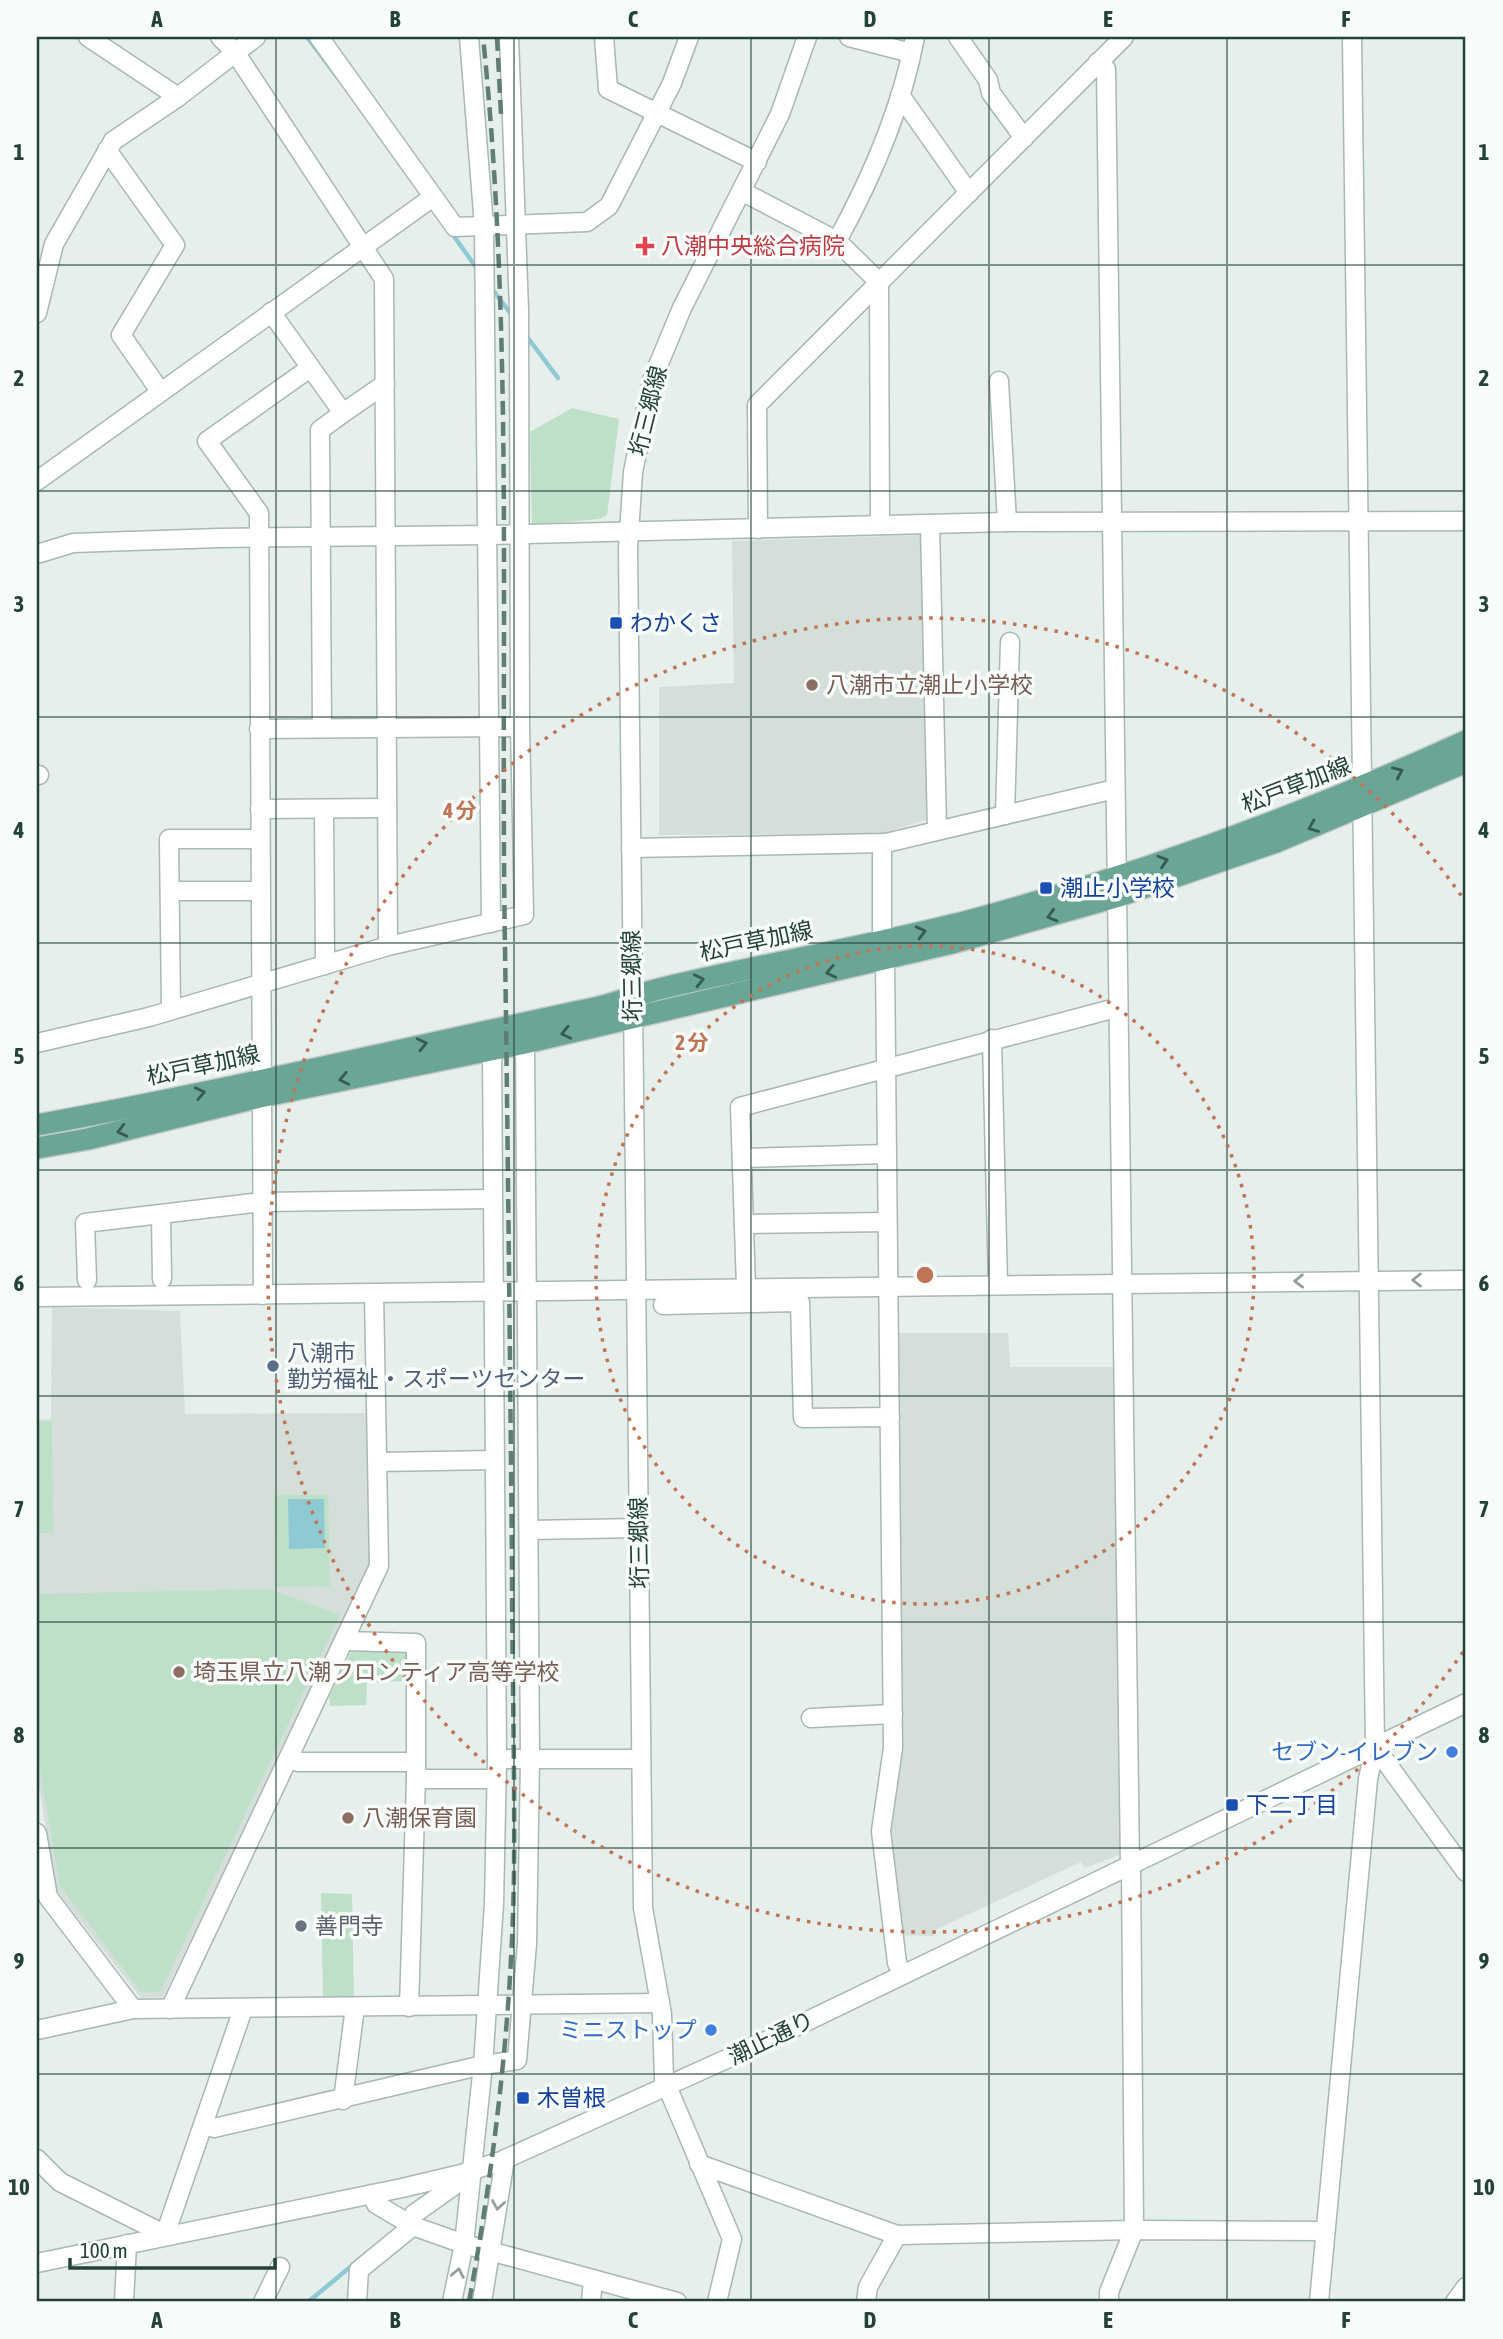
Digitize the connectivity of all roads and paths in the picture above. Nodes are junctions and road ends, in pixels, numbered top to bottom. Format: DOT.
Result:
graph roads {
  1 [pos="88,37"];
  2 [pos="220,37"];
  3 [pos="256,37"];
  4 [pos="319,37"];
  5 [pos="469,37"];
  6 [pos="509,37"];
  7 [pos="604,37"];
  8 [pos="689,37"];
  9 [pos="807,37"];
  10 [pos="849,37"];
  11 [pos="958,37"];
  12 [pos="1124,37"];
  13 [pos="1352,37"];
  14 [pos="913,45"];
  15 [pos="235,52"];
  16 [pos="1098,62"];
  17 [pos="900,95"];
  18 [pos="178,97"];
  19 [pos="657,114"];
  20 [pos="1024,138"];
  21 [pos="107,150"];
  22 [pos="757,162"];
  23 [pos="743,192"];
  24 [pos="969,193"];
  25 [pos="427,202"];
  26 [pos="517,225"];
  27 [pos="484,226"];
  28 [pos="837,241"];
  29 [pos="46,244"];
  30 [pos="363,247"];
  31 [pos="879,282"];
  32 [pos="271,312"];
  33 [pos="37,313"];
  34 [pos="310,368"];
  35 [pos="999,381"];
  36 [pos="385,384"];
  37 [pos="160,391"];
  38 [pos="343,413"];
  39 [pos="37,481"];
  40 [pos="1111,521"];
  41 [pos="1466,521"];
  42 [pos="1006,522"];
  43 [pos="1357,523"];
  44 [pos="880,525"];
  45 [pos="930,525"];
  46 [pos="758,529"];
  47 [pos="629,530"];
  48 [pos="522,534"];
  49 [pos="487,535"];
  50 [pos="384,536"];
  51 [pos="321,538"];
  52 [pos="260,539"];
  53 [pos="37,554"];
  54 [pos="1010,642"];
  55 [pos="386,727"];
  56 [pos="488,727"];
  57 [pos="520,727"];
  58 [pos="259,729"];
  59 [pos="322,729"];
  60 [pos="1466,741"];
  61 [pos="1466,762"];
  62 [pos="1115,789"];
  63 [pos="1362,797"];
  64 [pos="387,808"];
  65 [pos="260,809"];
  66 [pos="324,809"];
  67 [pos="1005,815"];
  68 [pos="937,830"];
  69 [pos="259,839"];
  70 [pos="882,843"];
  71 [pos="631,848"];
  72 [pos="1116,887"];
  73 [pos="170,891"];
  74 [pos="260,891"];
  75 [pos="491,923"];
  76 [pos="388,946"];
  77 [pos="883,951"];
  78 [pos="325,965"];
  79 [pos="261,984"];
  80 [pos="633,1006"];
  81 [pos="1116,1008"];
  82 [pos="171,1010"];
  83 [pos="992,1039"];
  84 [pos="37,1043"];
  85 [pos="525,1043"];
  86 [pos="492,1049"];
  87 [pos="886,1067"];
  88 [pos="260,1088"];
  89 [pos="37,1125"];
  90 [pos="37,1148"];
  91 [pos="886,1154"];
  92 [pos="742,1158"];
  93 [pos="492,1199"];
  94 [pos="261,1202"];
  95 [pos="160,1215"];
  96 [pos="887,1222"];
  97 [pos="744,1224"];
  98 [pos="162,1279"];
  99 [pos="87,1280"];
  100 [pos="1368,1280"];
  101 [pos="1466,1280"];
  102 [pos="1122,1283"];
  103 [pos="998,1284"];
  104 [pos="888,1285"];
  105 [pos="746,1287"];
  106 [pos="527,1290"];
  107 [pos="635,1290"];
  108 [pos="495,1293"];
  109 [pos="374,1294"];
  110 [pos="801,1294"];
  111 [pos="263,1295"];
  112 [pos="37,1297"];
  113 [pos="663,1305"];
  114 [pos="890,1417"];
  115 [pos="494,1460"];
  116 [pos="379,1462"];
  117 [pos="639,1528"];
  118 [pos="529,1530"];
  119 [pos="345,1641"];
  120 [pos="1466,1703"];
  121 [pos="893,1714"];
  122 [pos="811,1718"];
  123 [pos="1375,1747"];
  124 [pos="289,1759"];
  125 [pos="497,1759"];
  126 [pos="530,1759"];
  127 [pos="641,1759"];
  128 [pos="416,1771"];
  129 [pos="497,1779"];
  130 [pos="37,1833"];
  131 [pos="1130,1866"];
  132 [pos="1466,1872"];
  133 [pos="42,1898"];
  134 [pos="903,1974"];
  135 [pos="488,2003"];
  136 [pos="660,2003"];
  137 [pos="522,2005"];
  138 [pos="355,2007"];
  139 [pos="409,2007"];
  140 [pos="133,2009"];
  141 [pos="170,2009"];
  142 [pos="243,2009"];
  143 [pos="37,2030"];
  144 [pos="483,2065"];
  145 [pos="667,2088"];
  146 [pos="342,2100"];
  147 [pos="204,2125"];
  148 [pos="37,2159"];
  149 [pos="505,2159"];
  150 [pos="699,2164"];
  151 [pos="470,2171"];
  152 [pos="455,2185"];
  153 [pos="372,2194"];
  154 [pos="410,2224"];
  155 [pos="1134,2230"];
  156 [pos="1324,2231"];
  157 [pos="897,2235"];
  158 [pos="164,2236"];
  159 [pos="127,2244"];
  160 [pos="464,2244"];
  161 [pos="491,2252"];
  162 [pos="37,2263"];
  163 [pos="280,2267"];
  164 [pos="593,2279"];
  165 [pos="1466,2287"];
  166 [pos="124,2302"];
  167 [pos="263,2302"];
  168 [pos="357,2302"];
  169 [pos="452,2302"];
  170 [pos="482,2302"];
  171 [pos="591,2302"];
  172 [pos="677,2302"];
  173 [pos="717,2302"];
  174 [pos="866,2302"];
  175 [pos="1109,2302"];
  176 [pos="1319,2302"];
  177 [pos="1455,2302"];
  1 -- 18 [label="street"];
  2 -- 15 [label="street"];
  3 -- 15 [label="street"];
  4 -- 25 [label="street"];
  5 -- 27 [label="street"];
  6 -- 26 [label="street"];
  7 -- 19 [label="street"];
  8 -- 19 [label="street"];
  9 -- 22 [label="street, 垳三郷線"];
  10 -- 14 [label="street"];
  11 -- 20 [label="street"];
  12 -- 16 [label="street"];
  13 -- 43 [label="street"];
  14 -- 17 [label="street"];
  15 -- 18 [label="street"];
  15 -- 30 [label="street"];
  16 -- 20 [label="street"];
  16 -- 40 [label="street"];
  17 -- 24 [label="street"];
  17 -- 28 [label="street"];
  18 -- 21 [label="street"];
  19 -- 22 [label="street"];
  19 -- 26 [label="street"];
  20 -- 24 [label="street"];
  21 -- 29 [label="street"];
  21 -- 37 [label="street"];
  22 -- 23 [label="street, 垳三郷線"];
  23 -- 28 [label="street"];
  23 -- 47 [label="street, 垳三郷線"];
  24 -- 31 [label="street"];
  25 -- 27 [label="street"];
  25 -- 30 [label="street"];
  26 -- 27 [label="street"];
  26 -- 48 [label="street"];
  27 -- 49 [label="street"];
  28 -- 31 [label="street"];
  29 -- 33 [label="street"];
  30 -- 32 [label="street"];
  30 -- 36 [label="street"];
  31 -- 44 [label="street"];
  31 -- 46 [label="street"];
  32 -- 34 [label="street"];
  32 -- 37 [label="street"];
  34 -- 38 [label="street"];
  34 -- 52 [label="street"];
  35 -- 42 [label="street"];
  36 -- 38 [label="street"];
  36 -- 50 [label="street"];
  37 -- 39 [label="street"];
  38 -- 51 [label="street"];
  40 -- 42 [label="street"];
  40 -- 43 [label="street"];
  40 -- 62 [label="street"];
  41 -- 43 [label="street"];
  42 -- 45 [label="street"];
  43 -- 63 [label="street"];
  44 -- 45 [label="street"];
  44 -- 46 [label="street"];
  45 -- 68 [label="street"];
  46 -- 47 [label="street"];
  47 -- 48 [label="street"];
  47 -- 71 [label="street, 垳三郷線"];
  48 -- 49 [label="street"];
  48 -- 57 [label="street"];
  49 -- 50 [label="street"];
  49 -- 56 [label="street"];
  50 -- 51 [label="street"];
  50 -- 55 [label="street"];
  51 -- 52 [label="street"];
  51 -- 59 [label="street"];
  52 -- 53 [label="street"];
  52 -- 58 [label="street"];
  54 -- 67 [label="street"];
  55 -- 56 [label="street"];
  55 -- 59 [label="street"];
  55 -- 64 [label="street"];
  56 -- 57 [label="street"];
  56 -- 75 [label="street"];
  57 -- 75 [label="street"];
  58 -- 59 [label="street"];
  58 -- 65 [label="street"];
  63 -- 60 [label="main road, 松戸草加線, one-way"];
  61 -- 63 [label="main road, 松戸草加線"];
  62 -- 67 [label="street"];
  62 -- 72 [label="street"];
  63 -- 72 [label="main road, 松戸草加線"];
  63 -- 100 [label="street"];
  64 -- 66 [label="street"];
  64 -- 76 [label="street"];
  65 -- 66 [label="street"];
  65 -- 69 [label="street"];
  66 -- 78 [label="street"];
  67 -- 68 [label="street"];
  68 -- 70 [label="street"];
  69 -- 73 [label="street"];
  69 -- 74 [label="street"];
  70 -- 71 [label="street"];
  70 -- 77 [label="street"];
  71 -- 80 [label="street, 垳三郷線"];
  72 -- 77 [label="main road, 松戸草加線"];
  72 -- 81 [label="street"];
  73 -- 74 [label="street"];
  73 -- 82 [label="street"];
  74 -- 79 [label="street"];
  75 -- 76 [label="street"];
  76 -- 78 [label="street"];
  77 -- 80 [label="main road, 松戸草加線"];
  77 -- 87 [label="street"];
  78 -- 79 [label="street"];
  79 -- 82 [label="street"];
  79 -- 88 [label="street"];
  80 -- 85 [label="main road, 松戸草加線, one-way"];
  88 -- 80 [label="main road, 松戸草加線, one-way"];
  80 -- 107 [label="street, 垳三郷線"];
  81 -- 83 [label="street"];
  81 -- 102 [label="street"];
  82 -- 84 [label="street"];
  83 -- 87 [label="street"];
  83 -- 103 [label="street"];
  85 -- 86 [label="main road, 松戸草加線"];
  85 -- 106 [label="street"];
  86 -- 88 [label="main road, 松戸草加線, one-way"];
  86 -- 93 [label="street"];
  87 -- 91 [label="street"];
  87 -- 92 [label="street"];
  89 -- 88 [label="main road, 松戸草加線, one-way"];
  88 -- 90 [label="main road, 松戸草加線, one-way"];
  88 -- 94 [label="street"];
  91 -- 92 [label="street"];
  91 -- 96 [label="street"];
  92 -- 97 [label="street"];
  93 -- 94 [label="street"];
  93 -- 108 [label="street"];
  94 -- 95 [label="street"];
  94 -- 111 [label="street"];
  95 -- 98 [label="street"];
  95 -- 99 [label="street"];
  96 -- 97 [label="street"];
  96 -- 104 [label="street"];
  97 -- 105 [label="street"];
  101 -- 100 [label="street, one-way"];
  100 -- 102 [label="street, one-way"];
  100 -- 123 [label="street"];
  102 -- 103 [label="street"];
  102 -- 131 [label="street"];
  103 -- 104 [label="street"];
  104 -- 110 [label="street"];
  104 -- 114 [label="street"];
  105 -- 107 [label="street"];
  105 -- 110 [label="street"];
  106 -- 107 [label="street"];
  106 -- 108 [label="street"];
  106 -- 118 [label="street"];
  107 -- 117 [label="street, 垳三郷線"];
  108 -- 109 [label="street"];
  108 -- 115 [label="street"];
  109 -- 111 [label="street"];
  109 -- 116 [label="street"];
  110 -- 113 [label="street"];
  110 -- 114 [label="street"];
  111 -- 112 [label="street"];
  114 -- 121 [label="street"];
  115 -- 116 [label="street"];
  115 -- 125 [label="street"];
  116 -- 119 [label="street"];
  117 -- 118 [label="street"];
  117 -- 127 [label="street, 垳三郷線"];
  118 -- 126 [label="street"];
  119 -- 124 [label="street"];
  119 -- 128 [label="street"];
  120 -- 123 [label="street, 潮止通り"];
  121 -- 122 [label="street"];
  121 -- 134 [label="street"];
  123 -- 131 [label="street, 潮止通り"];
  123 -- 132 [label="street"];
  123 -- 156 [label="street"];
  124 -- 128 [label="street"];
  124 -- 141 [label="street"];
  125 -- 126 [label="street"];
  125 -- 129 [label="street"];
  126 -- 127 [label="street"];
  126 -- 137 [label="street"];
  127 -- 136 [label="street, 垳三郷線"];
  128 -- 129 [label="street"];
  128 -- 139 [label="street"];
  129 -- 135 [label="street"];
  130 -- 133 [label="street"];
  131 -- 134 [label="street, 潮止通り"];
  131 -- 155 [label="street"];
  133 -- 140 [label="street"];
  134 -- 145 [label="street, 潮止通り"];
  135 -- 137 [label="street"];
  135 -- 139 [label="street"];
  135 -- 144 [label="street"];
  136 -- 137 [label="street"];
  136 -- 145 [label="street, 垳三郷線"];
  137 -- 144 [label="street"];
  138 -- 139 [label="street"];
  138 -- 142 [label="street"];
  138 -- 146 [label="street"];
  140 -- 141 [label="street"];
  140 -- 143 [label="street"];
  141 -- 142 [label="street"];
  142 -- 147 [label="street"];
  144 -- 146 [label="street"];
  144 -- 151 [label="street"];
  145 -- 149 [label="street, 潮止通り"];
  145 -- 150 [label="street, 垳三郷線"];
  146 -- 147 [label="street"];
  147 -- 158 [label="street"];
  148 -- 158 [label="street"];
  149 -- 151 [label="street, 潮止通り"];
  149 -- 161 [label="street, one-way"];
  150 -- 157 [label="street"];
  150 -- 173 [label="street, 垳三郷線"];
  151 -- 153 [label="street, 潮止通り"];
  151 -- 160 [label="street"];
  152 -- 154 [label="street"];
  153 -- 154 [label="street"];
  153 -- 158 [label="street, 潮止通り"];
  154 -- 160 [label="street"];
  154 -- 168 [label="street"];
  155 -- 156 [label="street"];
  155 -- 157 [label="street"];
  155 -- 175 [label="street"];
  156 -- 176 [label="street"];
  157 -- 174 [label="street"];
  158 -- 159 [label="street, 潮止通り"];
  159 -- 162 [label="street, 潮止通り"];
  159 -- 166 [label="street"];
  160 -- 161 [label="street"];
  169 -- 160 [label="street, one-way"];
  161 -- 164 [label="street"];
  161 -- 170 [label="street"];
  163 -- 167 [label="street"];
  164 -- 171 [label="street"];
  164 -- 172 [label="street"];
  165 -- 177 [label="street"];
}
